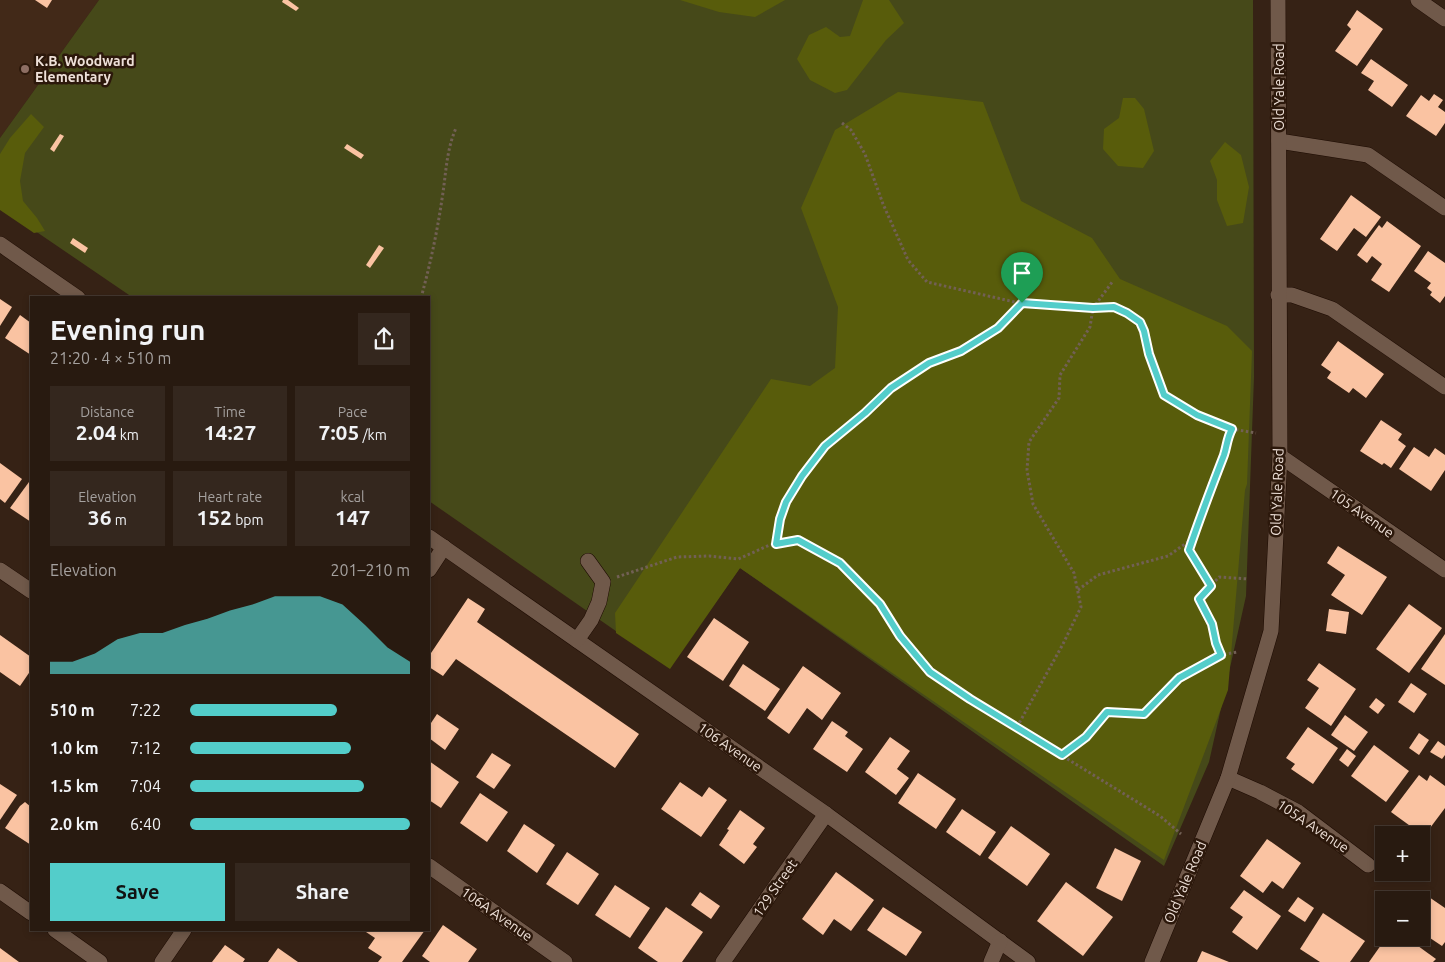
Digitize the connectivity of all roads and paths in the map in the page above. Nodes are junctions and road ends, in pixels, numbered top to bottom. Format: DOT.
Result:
graph roads {
  1 [pos="1278,0"];
  2 [pos="1418,0"];
  3 [pos="1445,19"];
  4 [pos="842,123"];
  5 [pos="456,128"];
  6 [pos="1279,141"];
  7 [pos="1445,208"];
  8 [pos="0,244"];
  9 [pos="1113,281"];
  10 [pos="1278,295"];
  11 [pos="75,296"];
  12 [pos="422,296"];
  13 [pos="1022,303"];
  14 [pos="1093,308"];
  15 [pos="1445,386"];
  16 [pos="1232,429"];
  17 [pos="1256,433"];
  18 [pos="1280,456"];
  19 [pos="430,538"];
  20 [pos="1192,539"];
  21 [pos="776,544"];
  22 [pos="444,547"];
  23 [pos="588,562"];
  24 [pos="430,568"];
  25 [pos="0,570"];
  26 [pos="1445,570"];
  27 [pos="616,578"];
  28 [pos="1248,579"];
  29 [pos="1211,586"];
  30 [pos="30,590"];
  31 [pos="1078,590"];
  32 [pos="577,640"];
  33 [pos="1237,652"];
  34 [pos="1221,655"];
  35 [pos="1017,727"];
  36 [pos="1062,755"];
  37 [pos="1228,778"];
  38 [pos="826,814"];
  39 [pos="1181,834"];
  40 [pos="1368,865"];
  41 [pos="430,867"];
  42 [pos="0,891"];
  43 [pos="30,912"];
  44 [pos="56,931"];
  45 [pos="183,931"];
  46 [pos="1000,941"];
  47 [pos="100,962"];
  48 [pos="162,962"];
  49 [pos="565,962"];
  50 [pos="723,962"];
  51 [pos="991,962"];
  52 [pos="1028,962"];
  53 [pos="1152,962"];
  1 -- 6 [label="street, Old Yale Road"];
  2 -- 3 [label="street"];
  4 -- 13 [label="path"];
  5 -- 12 [label="path"];
  6 -- 7 [label="street"];
  6 -- 10 [label="street, Old Yale Road"];
  8 -- 11 [label="street"];
  9 -- 14 [label="path"];
  10 -- 15 [label="street"];
  10 -- 18 [label="street, Old Yale Road"];
  13 -- 14 [label="path"];
  13 -- 21 [label="path"];
  14 -- 16 [label="path"];
  14 -- 31 [label="path"];
  16 -- 17 [label="path"];
  16 -- 20 [label="path"];
  18 -- 26 [label="street, 105 Avenue"];
  18 -- 37 [label="street, Old Yale Road"];
  19 -- 22 [label="street, 106 Avenue"];
  20 -- 29 [label="path"];
  20 -- 31 [label="path"];
  21 -- 27 [label="path"];
  21 -- 35 [label="path"];
  22 -- 24 [label="street"];
  22 -- 32 [label="street, 106 Avenue"];
  23 -- 32 [label="street"];
  25 -- 30 [label="street"];
  28 -- 29 [label="path"];
  29 -- 34 [label="path"];
  31 -- 35 [label="path"];
  32 -- 38 [label="street, 106 Avenue"];
  33 -- 34 [label="path"];
  34 -- 36 [label="path"];
  35 -- 36 [label="path"];
  36 -- 39 [label="path"];
  37 -- 40 [label="street, 105A Avenue"];
  37 -- 53 [label="street, Old Yale Road"];
  38 -- 46 [label="street, 106 Avenue"];
  38 -- 50 [label="street, 129 Street"];
  41 -- 49 [label="street, 106A Avenue"];
  42 -- 43 [label="street"];
  44 -- 47 [label="street"];
  45 -- 48 [label="street"];
  46 -- 51 [label="street"];
  46 -- 52 [label="street, 106 Avenue"];
}
